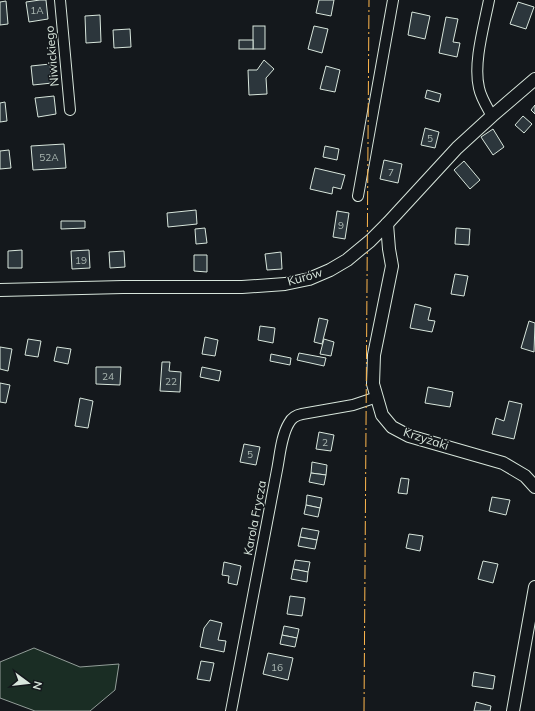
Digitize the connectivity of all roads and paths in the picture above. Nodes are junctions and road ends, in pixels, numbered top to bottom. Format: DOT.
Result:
graph roads {
  1 [pos="60,0"];
  2 [pos="393,0"];
  3 [pos="488,0"];
  4 [pos="535,79"];
  5 [pos="70,110"];
  6 [pos="492,116"];
  7 [pos="358,196"];
  8 [pos="387,224"];
  9 [pos="370,241"];
  10 [pos="388,249"];
  11 [pos="0,290"];
  12 [pos="377,397"];
  13 [pos="535,487"];
  14 [pos="535,587"];
  15 [pos="231,711"];
  16 [pos="513,711"];
  1 -- 5 [label="street, Niwickiego"];
  2 -- 7 [label="street"];
  3 -- 6 [label="street"];
  4 -- 6 [label="street, Kurów"];
  6 -- 8 [label="street, Kurów"];
  8 -- 9 [label="street, Kurów"];
  8 -- 10 [label="street, Krzyżaki"];
  9 -- 10 [label="street"];
  9 -- 11 [label="street, Kurów"];
  10 -- 12 [label="street, Krzyżaki"];
  12 -- 13 [label="street, Krzyżaki"];
  12 -- 15 [label="street, Karola Frycza"];
  14 -- 16 [label="street"];
}
